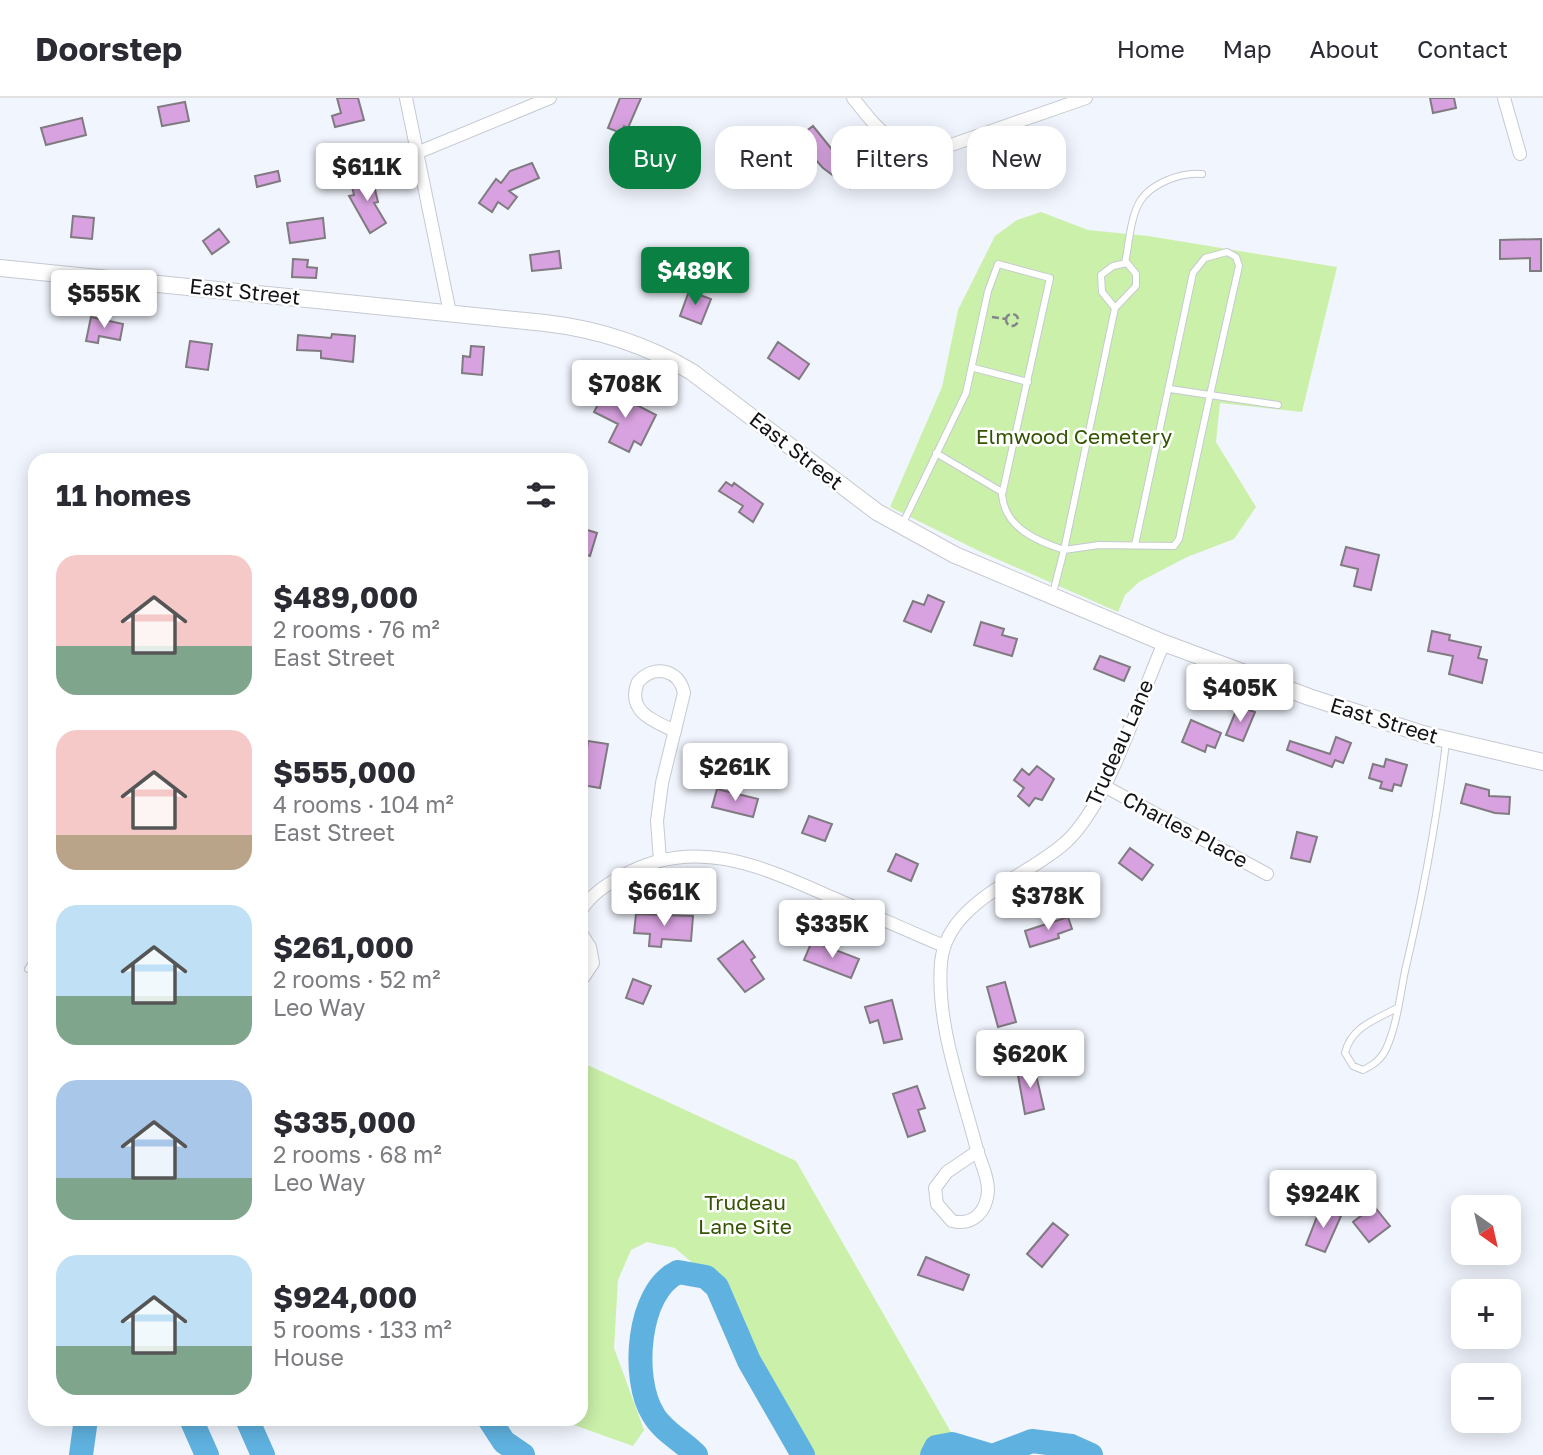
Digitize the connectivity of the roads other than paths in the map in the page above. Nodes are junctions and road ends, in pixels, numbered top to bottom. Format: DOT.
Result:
graph roads {
  1 [pos="405,98"];
  2 [pos="550,98"];
  3 [pos="853,98"];
  4 [pos="1086,98"];
  5 [pos="1504,98"];
  6 [pos="419,152"];
  7 [pos="1520,155"];
  8 [pos="1202,174"];
  9 [pos="1125,263"];
  10 [pos="0,268"];
  11 [pos="1115,308"];
  12 [pos="450,313"];
  13 [pos="974,368"];
  14 [pos="1028,382"];
  15 [pos="1170,389"];
  16 [pos="1210,395"];
  17 [pos="1278,405"];
  18 [pos="936,453"];
  19 [pos="1002,492"];
  20 [pos="901,527"];
  21 [pos="1135,545"];
  22 [pos="1064,550"];
  23 [pos="1052,597"];
  24 [pos="1164,643"];
  25 [pos="675,731"];
  26 [pos="1447,740"];
  27 [pos="1543,762"];
  28 [pos="1104,786"];
  29 [pos="660,860"];
  30 [pos="1267,874"];
  31 [pos="588,901"];
  32 [pos="588,944"];
  33 [pos="944,946"];
  34 [pos="588,970"];
  35 [pos="1397,1008"];
  36 [pos="978,1151"];
  1 -- 6 [label="street"];
  2 -- 6 [label="street"];
  3 -- 4 [label="street"];
  5 -- 7 [label="street"];
  6 -- 12 [label="street"];
  8 -- 9 [label="lane"];
  9 -- 11 [label="lane"];
  9 -- 11 [label="lane"];
  10 -- 12 [label="street, East Street"];
  11 -- 22 [label="lane"];
  12 -- 20 [label="street, East Street"];
  13 -- 14 [label="lane"];
  13 -- 14 [label="lane"];
  13 -- 18 [label="lane"];
  14 -- 19 [label="lane"];
  15 -- 16 [label="lane"];
  15 -- 16 [label="lane"];
  15 -- 21 [label="lane"];
  16 -- 17 [label="lane"];
  16 -- 21 [label="lane"];
  18 -- 19 [label="lane"];
  18 -- 20 [label="lane"];
  19 -- 22 [label="lane"];
  20 -- 23 [label="street, East Street"];
  21 -- 22 [label="lane"];
  22 -- 23 [label="lane"];
  23 -- 24 [label="street, East Street"];
  24 -- 26 [label="street, East Street"];
  24 -- 28 [label="street, Trudeau Lane"];
  25 -- 25 [label="street"];
  25 -- 29 [label="street"];
  26 -- 27 [label="street, East Street"];
  26 -- 35 [label="lane"];
  28 -- 30 [label="street, Charles Place"];
  28 -- 33 [label="street, Trudeau Lane"];
  29 -- 31 [label="street"];
  29 -- 33 [label="street"];
  32 -- 34 [label="street"];
  33 -- 36 [label="street"];
  35 -- 35 [label="lane"];
  36 -- 36 [label="street"];
}
